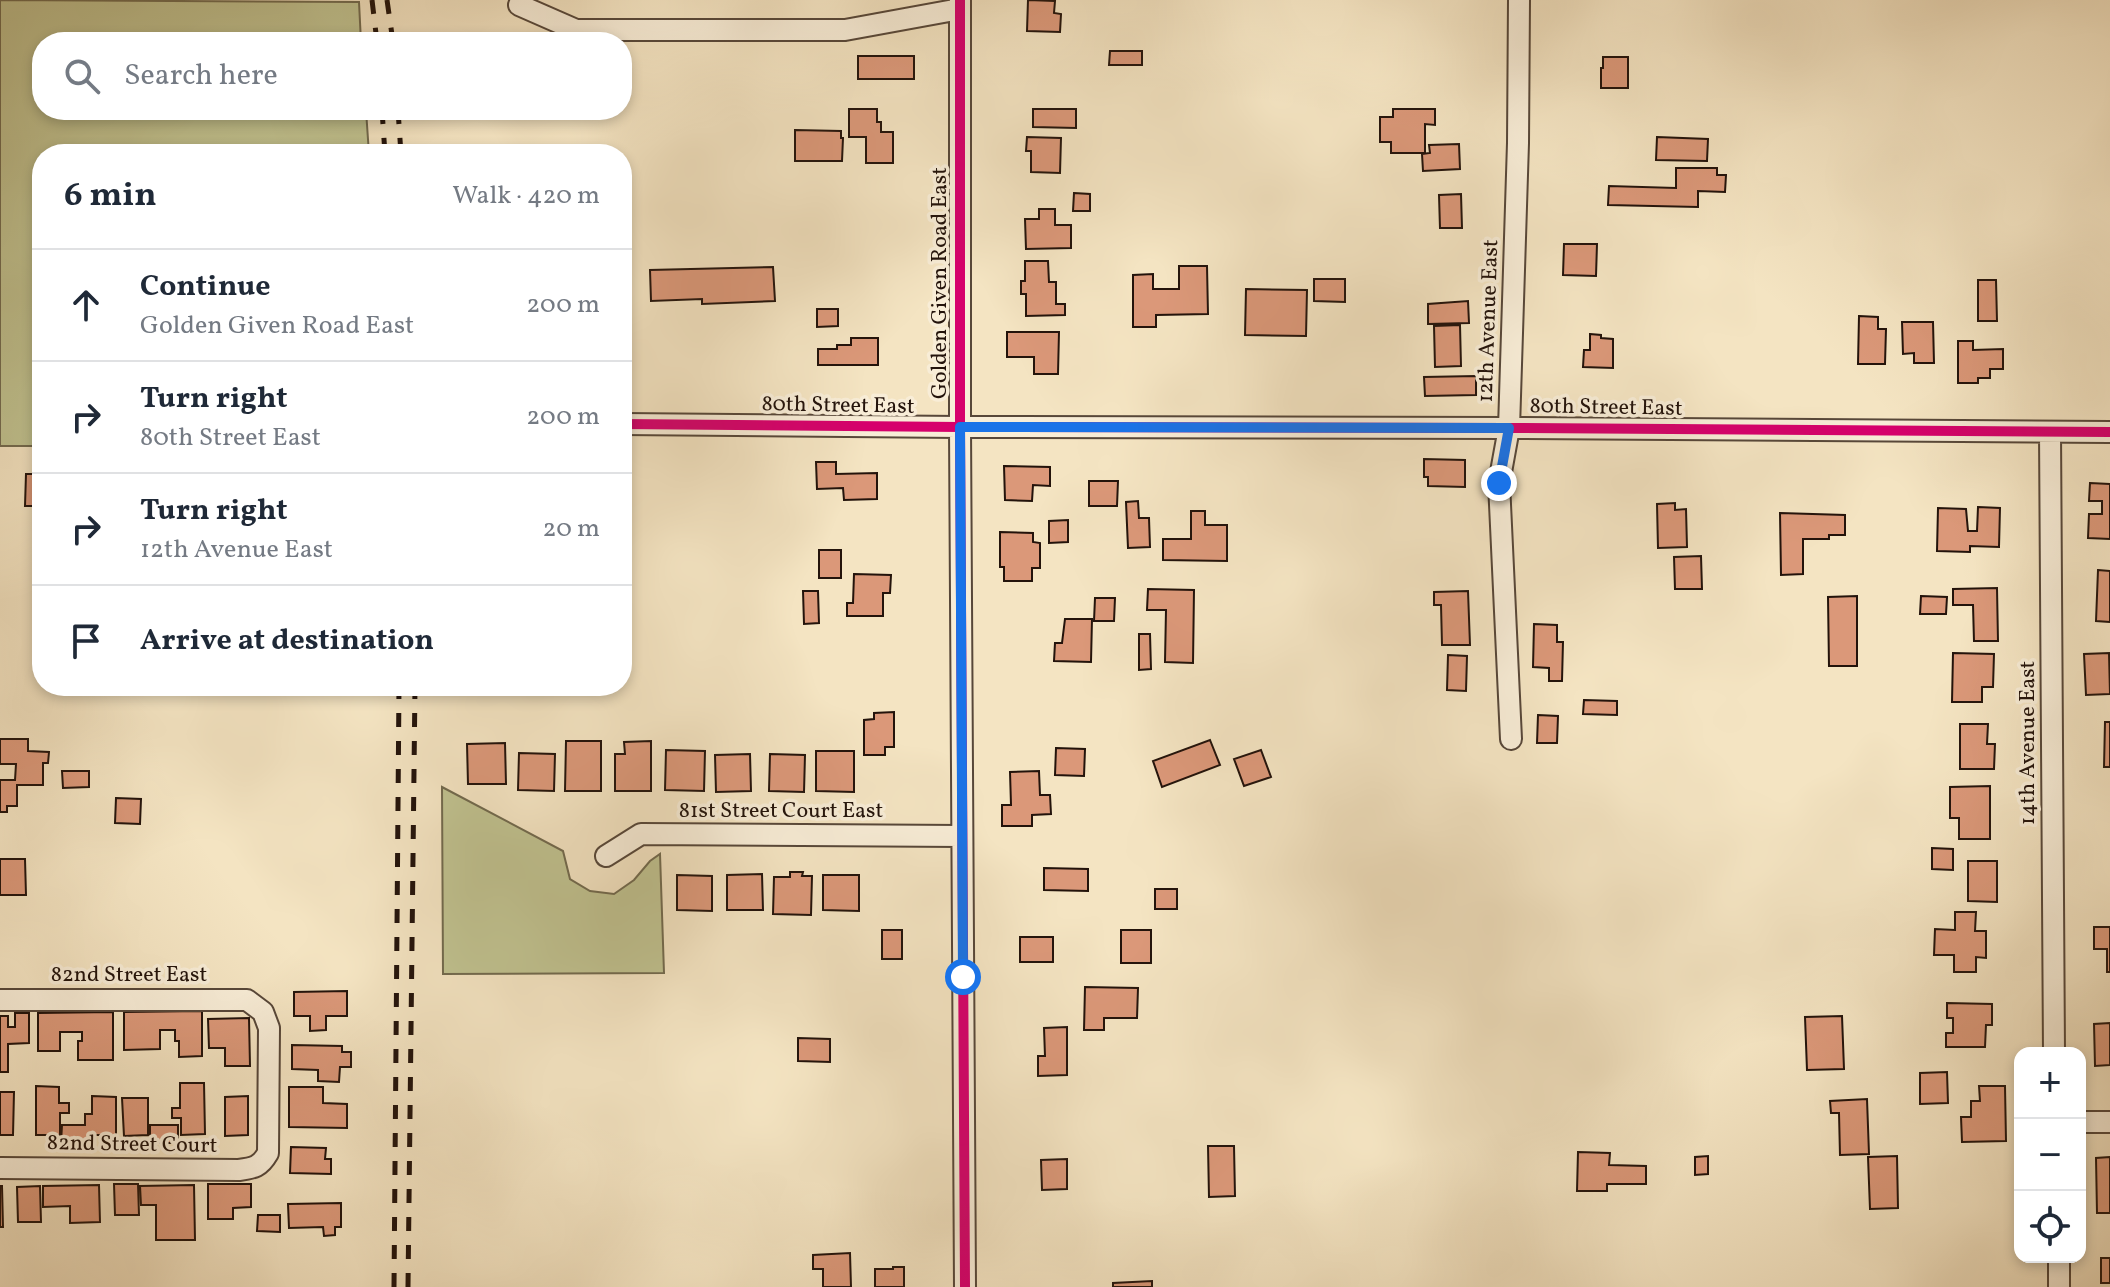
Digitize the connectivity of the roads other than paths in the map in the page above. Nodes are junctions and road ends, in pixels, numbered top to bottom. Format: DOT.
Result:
graph roads {
  1 [pos="1519,0"];
  2 [pos="519,5"];
  3 [pos="960,5"];
  4 [pos="632,424"];
  5 [pos="960,427"];
  6 [pos="1509,428"];
  7 [pos="2050,432"];
  8 [pos="2110,432"];
  9 [pos="1511,739"];
  10 [pos="962,836"];
  11 [pos="606,856"];
  12 [pos="0,1000"];
  13 [pos="2054,1047"];
  14 [pos="2086,1122"];
  15 [pos="2110,1122"];
  16 [pos="262,1163"];
  17 [pos="0,1168"];
  18 [pos="2059,1263"];
  19 [pos="965,1287"];
  20 [pos="2059,1287"];
  1 -- 6 [label="street, 12th Avenue East"];
  2 -- 3 [label="street"];
  3 -- 5 [label="street, Golden Given Road East"];
  4 -- 5 [label="street, 80th Street East"];
  5 -- 6 [label="street, 80th Street East"];
  5 -- 10 [label="street, Golden Given Road East"];
  6 -- 7 [label="street, 80th Street East"];
  6 -- 9 [label="street, 12th Avenue East"];
  7 -- 8 [label="street, 80th Street East"];
  7 -- 13 [label="street, 14th Avenue East"];
  10 -- 11 [label="street, 81st Street Court East"];
  10 -- 19 [label="street, Golden Given Road East"];
  12 -- 16 [label="street, 82nd Street East"];
  14 -- 15 [label="street"];
  16 -- 17 [label="street, 82nd Street Court"];
  18 -- 20 [label="street"];
}
